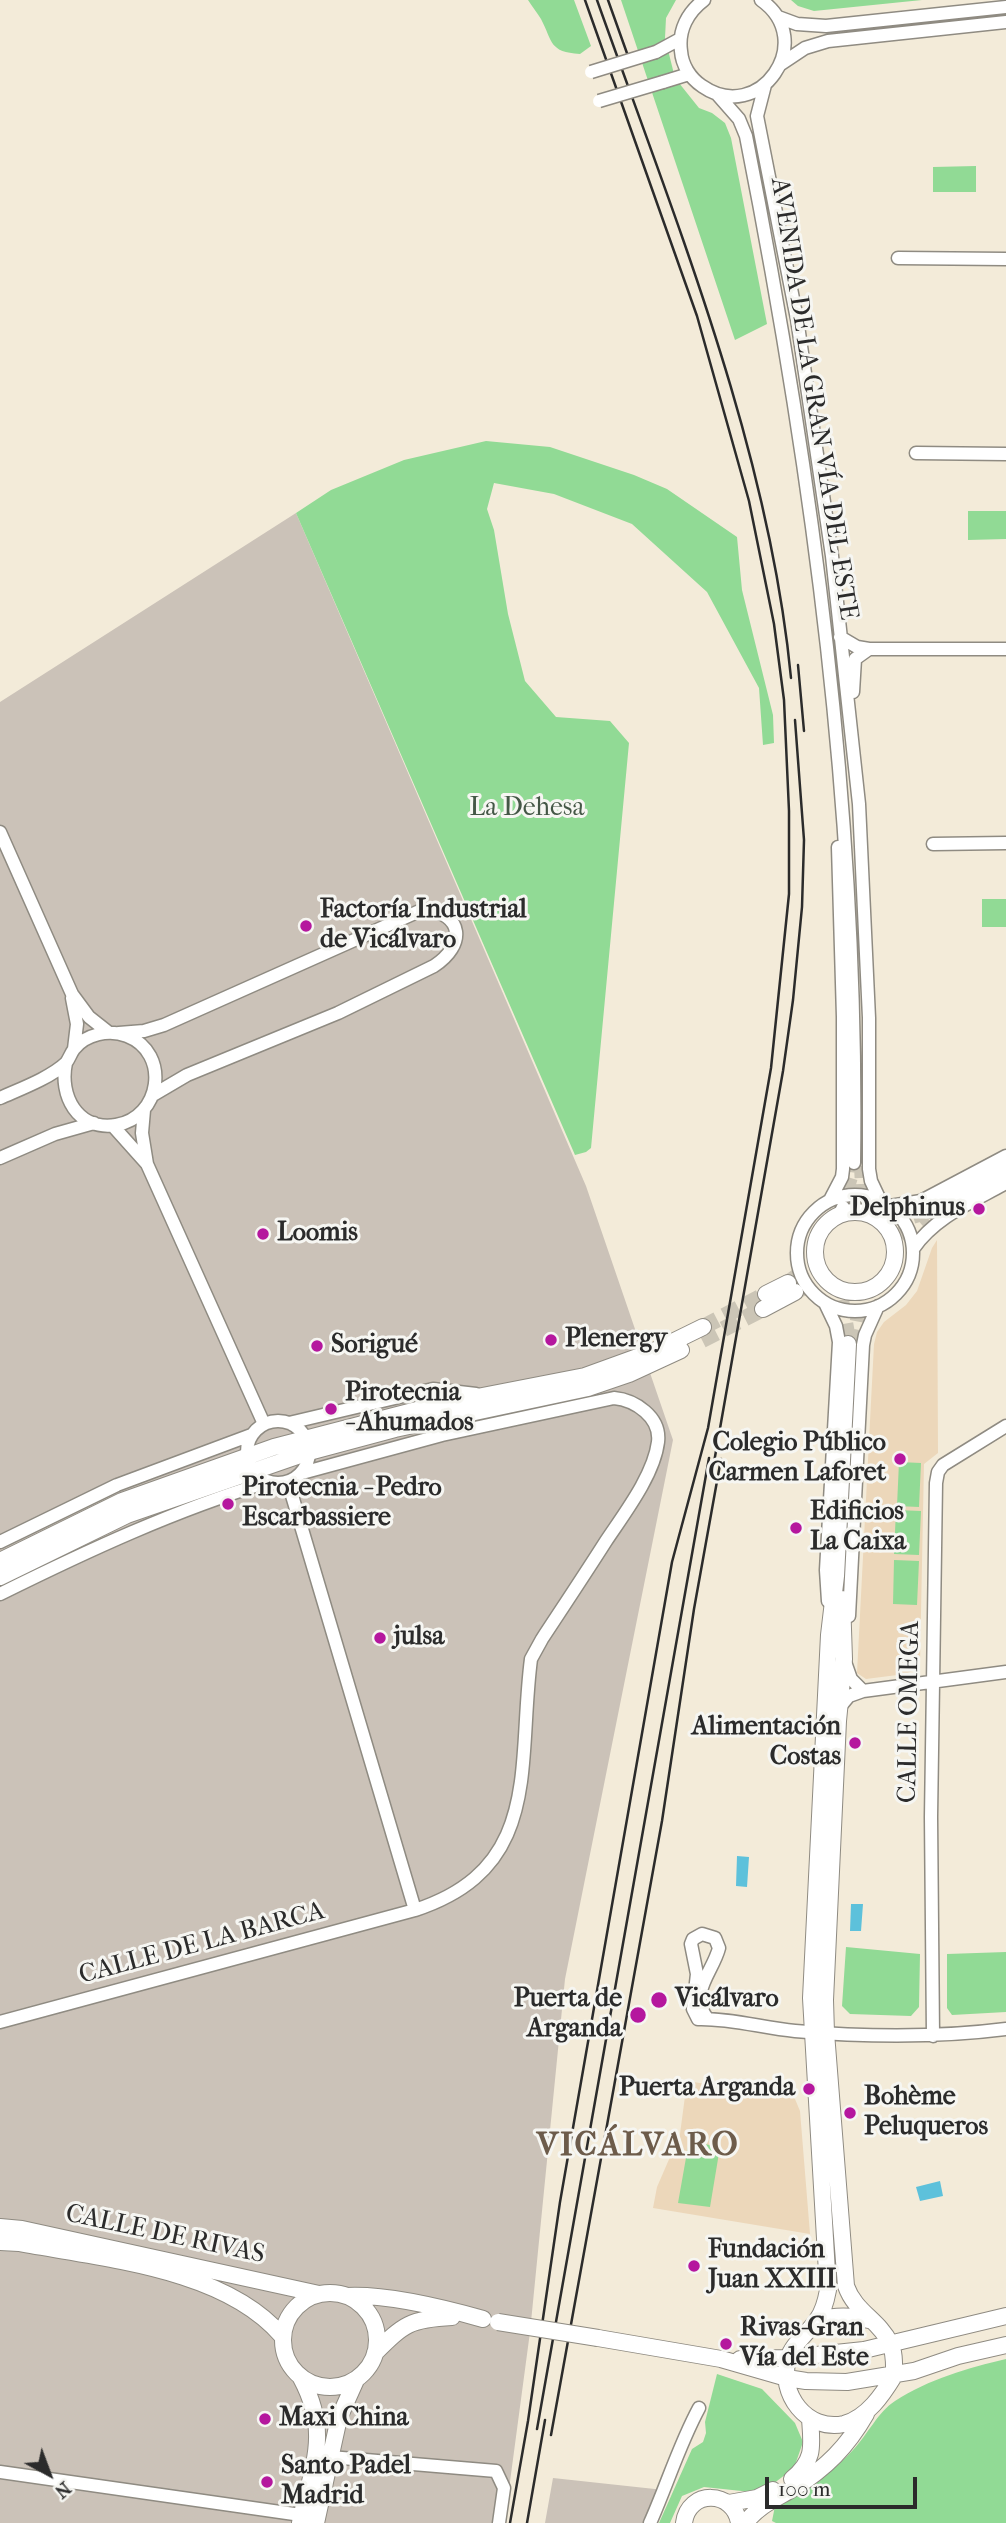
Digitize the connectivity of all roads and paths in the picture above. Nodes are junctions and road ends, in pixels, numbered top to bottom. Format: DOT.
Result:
graph roads {
  1 [pos="704,0"];
  2 [pos="761,0"];
  3 [pos="1006,7"];
  4 [pos="778,17"];
  5 [pos="1006,22"];
  6 [pos="680,39"];
  7 [pos="781,64"];
  8 [pos="591,72"];
  9 [pos="689,74"];
  10 [pos="765,85"];
  11 [pos="717,94"];
  12 [pos="599,101"];
  13 [pos="898,258"];
  14 [pos="1006,259"];
  15 [pos="916,453"];
  16 [pos="1006,454"];
  17 [pos="840,637"];
  18 [pos="869,649"];
  19 [pos="1006,649"];
  20 [pos="835,721"];
  21 [pos="849,721"];
  22 [pos="851,737"];
  23 [pos="0,832"];
  24 [pos="1006,843"];
  25 [pos="933,844"];
  26 [pos="72,994"];
  27 [pos="114,1033"];
  28 [pos="74,1049"];
  29 [pos="66,1063"];
  30 [pos="153,1095"];
  31 [pos="0,1098"];
  32 [pos="144,1110"];
  33 [pos="94,1123"];
  34 [pos="113,1126"];
  35 [pos="1006,1156"];
  36 [pos="0,1158"];
  37 [pos="147,1164"];
  38 [pos="1006,1170"];
  39 [pos="1006,1183"];
  40 [pos="830,1200"];
  41 [pos="932,1210"];
  42 [pos="879,1211"];
  43 [pos="913,1249"];
  44 [pos="824,1283"];
  45 [pos="792,1287"];
  46 [pos="869,1299"];
  47 [pos="764,1302"];
  48 [pos="482,1395"];
  49 [pos="289,1423"];
  50 [pos="264,1424"];
  51 [pos="1006,1426"];
  52 [pos="251,1435"];
  53 [pos="307,1445"];
  54 [pos="246,1456"];
  55 [pos="253,1472"];
  56 [pos="302,1473"];
  57 [pos="268,1482"];
  58 [pos="288,1482"];
  59 [pos="0,1542"];
  60 [pos="0,1561"];
  61 [pos="0,1577"];
  62 [pos="0,1594"];
  63 [pos="829,1635"];
  64 [pos="844,1659"];
  65 [pos="1006,1672"];
  66 [pos="934,1682"];
  67 [pos="863,1691"];
  68 [pos="839,1708"];
  69 [pos="415,1910"];
  70 [pos="707,2018"];
  71 [pos="0,2022"];
  72 [pos="1006,2029"];
  73 [pos="819,2033"];
  74 [pos="933,2036"];
  75 [pos="0,2227"];
  76 [pos="0,2242"];
  77 [pos="319,2294"];
  78 [pos="347,2296"];
  79 [pos="1006,2316"];
  80 [pos="817,2320"];
  81 [pos="869,2320"];
  82 [pos="491,2321"];
  83 [pos="282,2336"];
  84 [pos="890,2343"];
  85 [pos="1006,2345"];
  86 [pos="375,2353"];
  87 [pos="788,2358"];
  88 [pos="720,2359"];
  89 [pos="894,2376"];
  90 [pos="301,2378"];
  91 [pos="787,2378"];
  92 [pos="356,2380"];
  93 [pos="699,2408"];
  94 [pos="867,2411"];
  95 [pos="810,2418"];
  96 [pos="330,2457"];
  97 [pos="0,2472"];
  98 [pos="744,2518"];
  99 [pos="306,2520"];
  100 [pos="683,2521"];
  101 [pos="499,2523"];
  102 [pos="650,2523"];
  1 -- 6 [label="street"];
  2 -- 4 [label="street"];
  3 -- 4 [label="street"];
  4 -- 7 [label="street"];
  5 -- 7 [label="street"];
  6 -- 8 [label="street, bridge"];
  6 -- 9 [label="street"];
  7 -- 10 [label="street"];
  9 -- 11 [label="street, AVENIDA DE LA GRAN VÍA DEL ESTE"];
  9 -- 12 [label="street, bridge"];
  10 -- 11 [label="street"];
  10 -- 17 [label="street, AVENIDA DE LA GRAN VÍA DEL ESTE"];
  11 -- 20 [label="street, AVENIDA DE LA GRAN VÍA DEL ESTE"];
  13 -- 14 [label="street"];
  15 -- 16 [label="street"];
  17 -- 18 [label="street"];
  17 -- 21 [label="street, AVENIDA DE LA GRAN VÍA DEL ESTE"];
  18 -- 19 [label="street"];
  18 -- 22 [label="street"];
  20 -- 21 [label="street, AVENIDA DE LA GRAN VÍA DEL ESTE"];
  20 -- 40 [label="street, AVENIDA DE LA GRAN VÍA DEL ESTE"];
  21 -- 22 [label="street, AVENIDA DE LA GRAN VÍA DEL ESTE"];
  22 -- 42 [label="street, AVENIDA DE LA GRAN VÍA DEL ESTE"];
  23 -- 26 [label="street"];
  24 -- 25 [label="street"];
  26 -- 27 [label="street"];
  26 -- 28 [label="street"];
  27 -- 28 [label="street"];
  27 -- 30 [label="street"];
  27 -- 30 [label="street"];
  28 -- 29 [label="street"];
  29 -- 31 [label="street"];
  29 -- 33 [label="street"];
  30 -- 32 [label="street"];
  32 -- 34 [label="street"];
  32 -- 37 [label="street"];
  33 -- 34 [label="street"];
  33 -- 36 [label="street"];
  34 -- 37 [label="street"];
  35 -- 42 [label="street"];
  37 -- 50 [label="street"];
  38 -- 41 [label="main road"];
  39 -- 43 [label="street"];
  40 -- 42 [label="street"];
  40 -- 44 [label="street"];
  42 -- 43 [label="street, AVENIDA DE LA GRAN VÍA DEL ESTE"];
  42 -- 44 [label="main road"];
  42 -- 46 [label="main road"];
  43 -- 46 [label="street"];
  44 -- 46 [label="main road"];
  44 -- 63 [label="street"];
  45 -- 47 [label="main road"];
  46 -- 64 [label="street"];
  48 -- 49 [label="street"];
  48 -- 53 [label="main road"];
  48 -- 53 [label="main road"];
  49 -- 50 [label="street"];
  49 -- 53 [label="street"];
  50 -- 52 [label="street"];
  51 -- 66 [label="street, CALLE OMEGA"];
  52 -- 54 [label="street"];
  52 -- 59 [label="street"];
  53 -- 54 [label="main road"];
  53 -- 55 [label="main road"];
  53 -- 56 [label="street"];
  54 -- 55 [label="street"];
  54 -- 60 [label="main road"];
  55 -- 57 [label="street"];
  55 -- 61 [label="main road"];
  56 -- 58 [label="street, CALLE DE LA BARCA"];
  56 -- 69 [label="street, CALLE DE LA BARCA"];
  57 -- 58 [label="street"];
  57 -- 62 [label="street"];
  58 -- 69 [label="street"];
  63 -- 64 [label="main road"];
  63 -- 73 [label="main road"];
  64 -- 67 [label="street"];
  64 -- 68 [label="main road"];
  65 -- 66 [label="street"];
  66 -- 67 [label="street"];
  66 -- 74 [label="street, CALLE OMEGA"];
  67 -- 68 [label="street"];
  68 -- 73 [label="main road"];
  69 -- 71 [label="street, CALLE DE LA BARCA"];
  70 -- 70 [label="street"];
  70 -- 73 [label="street"];
  72 -- 74 [label="street"];
  73 -- 74 [label="street"];
  73 -- 80 [label="main road"];
  73 -- 81 [label="main road"];
  75 -- 77 [label="main road, CALLE DE RIVAS"];
  76 -- 83 [label="main road, CALLE DE RIVAS"];
  77 -- 78 [label="main road"];
  77 -- 83 [label="main road"];
  78 -- 82 [label="main road"];
  78 -- 86 [label="main road"];
  79 -- 84 [label="main road"];
  80 -- 81 [label="main road"];
  80 -- 87 [label="main road"];
  81 -- 84 [label="main road"];
  82 -- 86 [label="main road"];
  82 -- 88 [label="main road, bridge"];
  83 -- 90 [label="main road"];
  84 -- 87 [label="main road"];
  84 -- 89 [label="main road"];
  85 -- 89 [label="main road"];
  86 -- 92 [label="main road"];
  87 -- 88 [label="main road"];
  87 -- 91 [label="main road"];
  88 -- 91 [label="main road"];
  89 -- 91 [label="main road"];
  89 -- 94 [label="main road"];
  90 -- 92 [label="main road"];
  90 -- 99 [label="main road"];
  91 -- 95 [label="main road"];
  92 -- 96 [label="main road"];
  93 -- 102 [label="street"];
  94 -- 95 [label="main road"];
  94 -- 98 [label="main road"];
  95 -- 98 [label="main road"];
  96 -- 99 [label="main road"];
  96 -- 101 [label="street"];
  97 -- 99 [label="street"];
  98 -- 100 [label="main road"];
}
